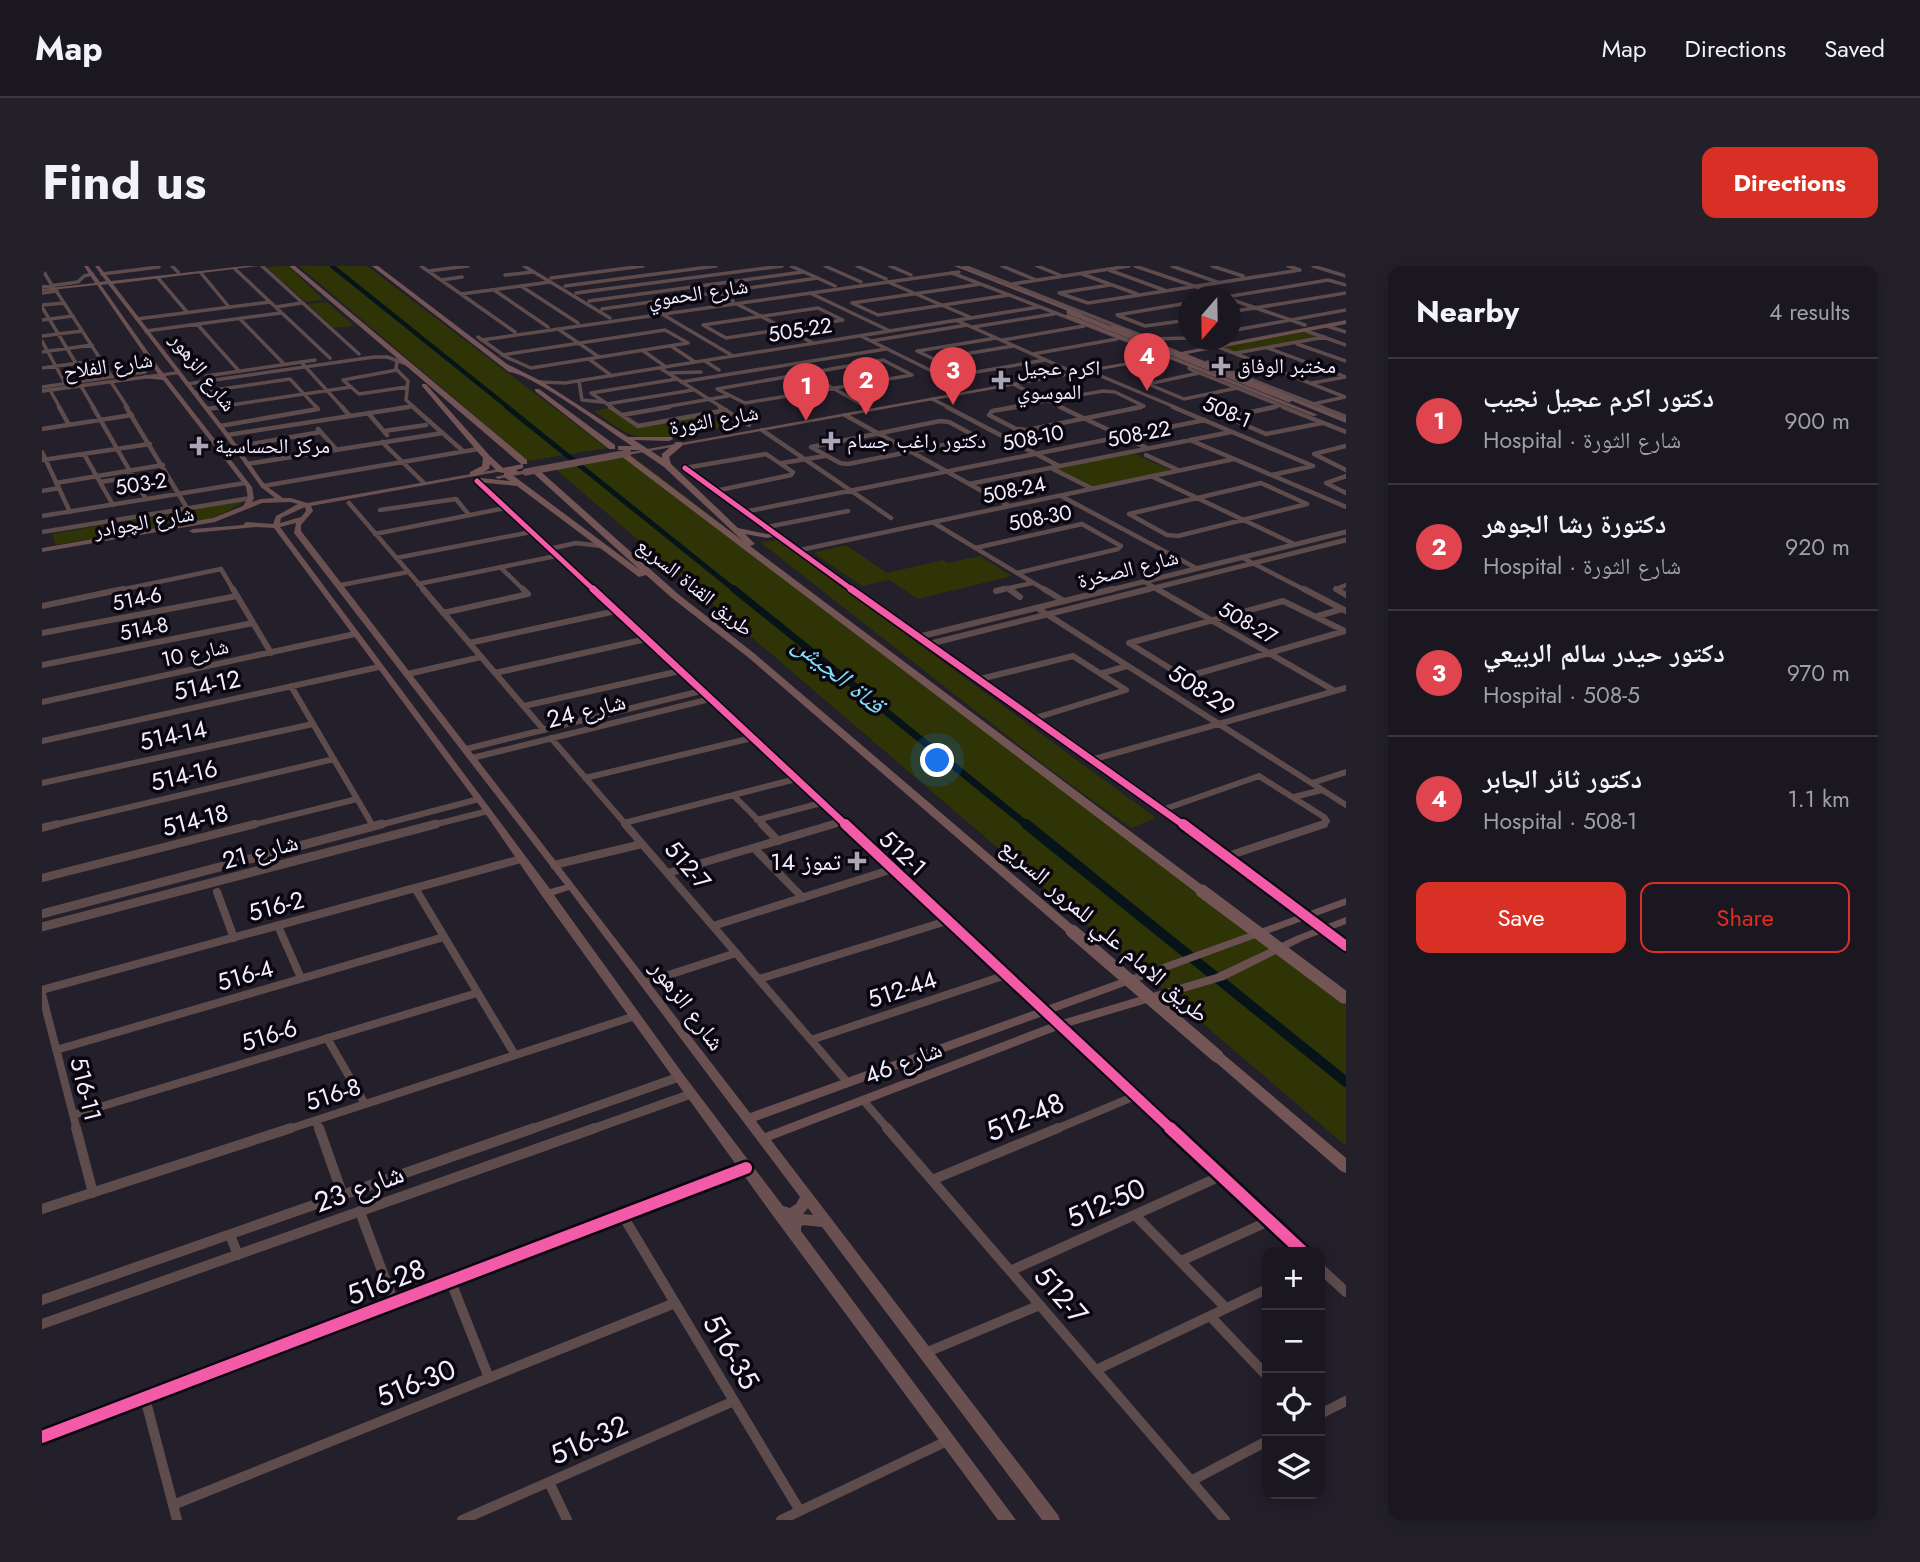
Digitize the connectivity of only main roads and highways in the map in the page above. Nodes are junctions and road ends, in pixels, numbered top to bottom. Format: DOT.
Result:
graph roads {
  1 [pos="86,266"];
  2 [pos="97,266"];
  3 [pos="259,266"];
  4 [pos="292,266"];
  5 [pos="375,266"];
  6 [pos="945,266"];
  7 [pos="234,267"];
  8 [pos="955,270"];
  9 [pos="145,278"];
  10 [pos="132,279"];
  11 [pos="107,280"];
  12 [pos="97,281"];
  13 [pos="75,286"];
  14 [pos="42,290"];
  15 [pos="1039,303"];
  16 [pos="1346,316"];
  17 [pos="1346,322"];
  18 [pos="1305,327"];
  19 [pos="1241,337"];
  20 [pos="1150,340"];
  21 [pos="1241,341"];
  22 [pos="1178,343"];
  23 [pos="1136,344"];
  24 [pos="1179,350"];
  25 [pos="1192,350"];
  26 [pos="1207,350"];
  27 [pos="1169,353"];
  28 [pos="1131,357"];
  29 [pos="1139,361"];
  30 [pos="1204,362"];
  31 [pos="505,366"];
  32 [pos="1191,366"];
  33 [pos="178,371"];
  34 [pos="146,374"];
  35 [pos="162,374"];
  36 [pos="1038,374"];
  37 [pos="420,375"];
  38 [pos="1048,379"];
  39 [pos="42,388"];
  40 [pos="1285,402"];
  41 [pos="1326,413"];
  42 [pos="1315,415"];
  43 [pos="1346,419"];
  44 [pos="1346,429"];
  45 [pos="628,438"];
  46 [pos="670,439"];
  47 [pos="679,444"];
  48 [pos="640,448"];
  49 [pos="621,451"];
  50 [pos="487,458"];
  51 [pos="667,464"];
  52 [pos="526,468"];
  53 [pos="508,471"];
  54 [pos="476,478"];
  55 [pos="520,485"];
  56 [pos="280,499"];
  57 [pos="307,505"];
  58 [pos="243,508"];
  59 [pos="307,516"];
  60 [pos="253,526"];
  61 [pos="276,526"];
  62 [pos="737,530"];
  63 [pos="767,532"];
  64 [pos="778,535"];
  65 [pos="757,549"];
  66 [pos="42,550"];
  67 [pos="42,557"];
  68 [pos="321,561"];
  69 [pos="304,564"];
  70 [pos="777,572"];
  71 [pos="675,596"];
  72 [pos="835,726"];
  73 [pos="571,886"];
  74 [pos="546,894"];
  75 [pos="1346,901"];
  76 [pos="1321,911"];
  77 [pos="1343,921"];
  78 [pos="1346,998"];
  79 [pos="748,1119"];
  80 [pos="762,1139"];
  81 [pos="1346,1167"];
  82 [pos="806,1198"];
  83 [pos="776,1209"];
  84 [pos="825,1222"];
  85 [pos="794,1233"];
  86 [pos="1008,1520"];
  87 [pos="1052,1520"];
  1 -- 12 [label="main road, شارع الزهور"];
  2 -- 11 [label="main road, شارع الزهور"];
  3 -- 7 [label="main road"];
  4 -- 37 [label="highway"];
  5 -- 31 [label="highway"];
  6 -- 8 [label="main road"];
  7 -- 9 [label="main road"];
  7 -- 9 [label="main road"];
  8 -- 15 [label="main road"];
  8 -- 15 [label="main road"];
  9 -- 10 [label="main road"];
  10 -- 11 [label="main road"];
  10 -- 11 [label="main road"];
  11 -- 12 [label="main road"];
  11 -- 33 [label="main road, شارع الزهور"];
  12 -- 13 [label="main road"];
  12 -- 13 [label="main road"];
  12 -- 35 [label="main road, شارع الزهور"];
  13 -- 14 [label="main road"];
  15 -- 20 [label="main road"];
  15 -- 23 [label="main road"];
  15 -- 40 [label="main road, bridge"];
  16 -- 18 [label="main road, شارع الثورة"];
  17 -- 18 [label="main road, شارع الثورة"];
  18 -- 19 [label="main road, شارع الثورة"];
  18 -- 21 [label="main road, شارع الثورة"];
  20 -- 22 [label="main road"];
  20 -- 27 [label="main road"];
  23 -- 27 [label="main road"];
  23 -- 28 [label="main road"];
  24 -- 27 [label="main road, شارع الثورة"];
  25 -- 27 [label="main road, شارع الثورة"];
  26 -- 30 [label="main road"];
  27 -- 28 [label="main road, شارع الثورة"];
  27 -- 29 [label="main road, شارع الثورة"];
  27 -- 30 [label="main road"];
  27 -- 32 [label="main road"];
  28 -- 36 [label="main road, شارع الثورة"];
  29 -- 32 [label="main road"];
  29 -- 38 [label="main road, شارع الثورة"];
  30 -- 41 [label="main road"];
  31 -- 45 [label="highway"];
  31 -- 49 [label="highway"];
  32 -- 42 [label="main road"];
  33 -- 35 [label="main road, شارع الفلاح"];
  33 -- 56 [label="main road, شارع الزهور"];
  34 -- 35 [label="main road"];
  34 -- 35 [label="main road"];
  34 -- 39 [label="main road, شارع الفلاح"];
  34 -- 39 [label="main road, شارع الفلاح"];
  35 -- 58 [label="main road, شارع الزهور"];
  36 -- 38 [label="main road"];
  36 -- 46 [label="main road, شارع الثورة"];
  37 -- 50 [label="highway"];
  37 -- 52 [label="highway"];
  38 -- 47 [label="main road, شارع الثورة"];
  40 -- 41 [label="main road"];
  40 -- 42 [label="main road"];
  41 -- 43 [label="main road"];
  42 -- 44 [label="main road"];
  45 -- 46 [label="highway"];
  45 -- 48 [label="highway"];
  46 -- 48 [label="main road, شارع الثورة"];
  47 -- 48 [label="main road, شارع الثورة"];
  47 -- 51 [label="highway"];
  48 -- 49 [label="highway"];
  48 -- 51 [label="highway"];
  49 -- 52 [label="main road, bridge"];
  49 -- 70 [label="highway"];
  50 -- 53 [label="highway"];
  50 -- 54 [label="highway"];
  51 -- 62 [label="highway"];
  52 -- 53 [label="highway"];
  52 -- 71 [label="highway, طريق القناة السريع"];
  53 -- 54 [label="main road"];
  53 -- 55 [label="highway"];
  54 -- 55 [label="highway"];
  54 -- 57 [label="main road"];
  54 -- 59 [label="main road"];
  55 -- 71 [label="highway"];
  56 -- 57 [label="main road"];
  56 -- 58 [label="main road, شارع الچوادر"];
  57 -- 59 [label="main road"];
  57 -- 61 [label="main road"];
  58 -- 60 [label="main road"];
  58 -- 66 [label="main road, شارع الچوادر"];
  59 -- 61 [label="main road, شارع الچوادر"];
  59 -- 68 [label="main road, شارع الزهور"];
  60 -- 61 [label="main road, شارع الچوادر"];
  60 -- 67 [label="main road, شارع الچوادر"];
  61 -- 69 [label="main road, شارع الزهور"];
  62 -- 63 [label="highway"];
  62 -- 65 [label="highway"];
  63 -- 64 [label="highway"];
  63 -- 65 [label="highway"];
  65 -- 70 [label="highway"];
  68 -- 69 [label="main road"];
  68 -- 73 [label="main road, شارع الزهور"];
  69 -- 74 [label="main road, شارع الزهور"];
  70 -- 78 [label="highway, bridge"];
  71 -- 72 [label="highway, طريق القناة السريع"];
  72 -- 81 [label="highway, طريق الامام علي للمرور السريع, bridge"];
  73 -- 74 [label="main road"];
  73 -- 79 [label="main road, شارع الزهور"];
  74 -- 83 [label="main road, شارع الزهور"];
  75 -- 76 [label="main road, شارع 46"];
  76 -- 77 [label="main road"];
  76 -- 79 [label="main road, شارع 46, bridge"];
  77 -- 80 [label="main road, شارع 46, bridge"];
  79 -- 80 [label="main road, شارع الزهور"];
  80 -- 82 [label="main road, شارع الزهور"];
  82 -- 83 [label="main road"];
  82 -- 84 [label="main road, شارع الزهور"];
  83 -- 85 [label="main road, شارع الزهور"];
  84 -- 85 [label="main road"];
  84 -- 87 [label="main road, شارع الزهور"];
  85 -- 86 [label="main road, شارع الزهور"];
}
